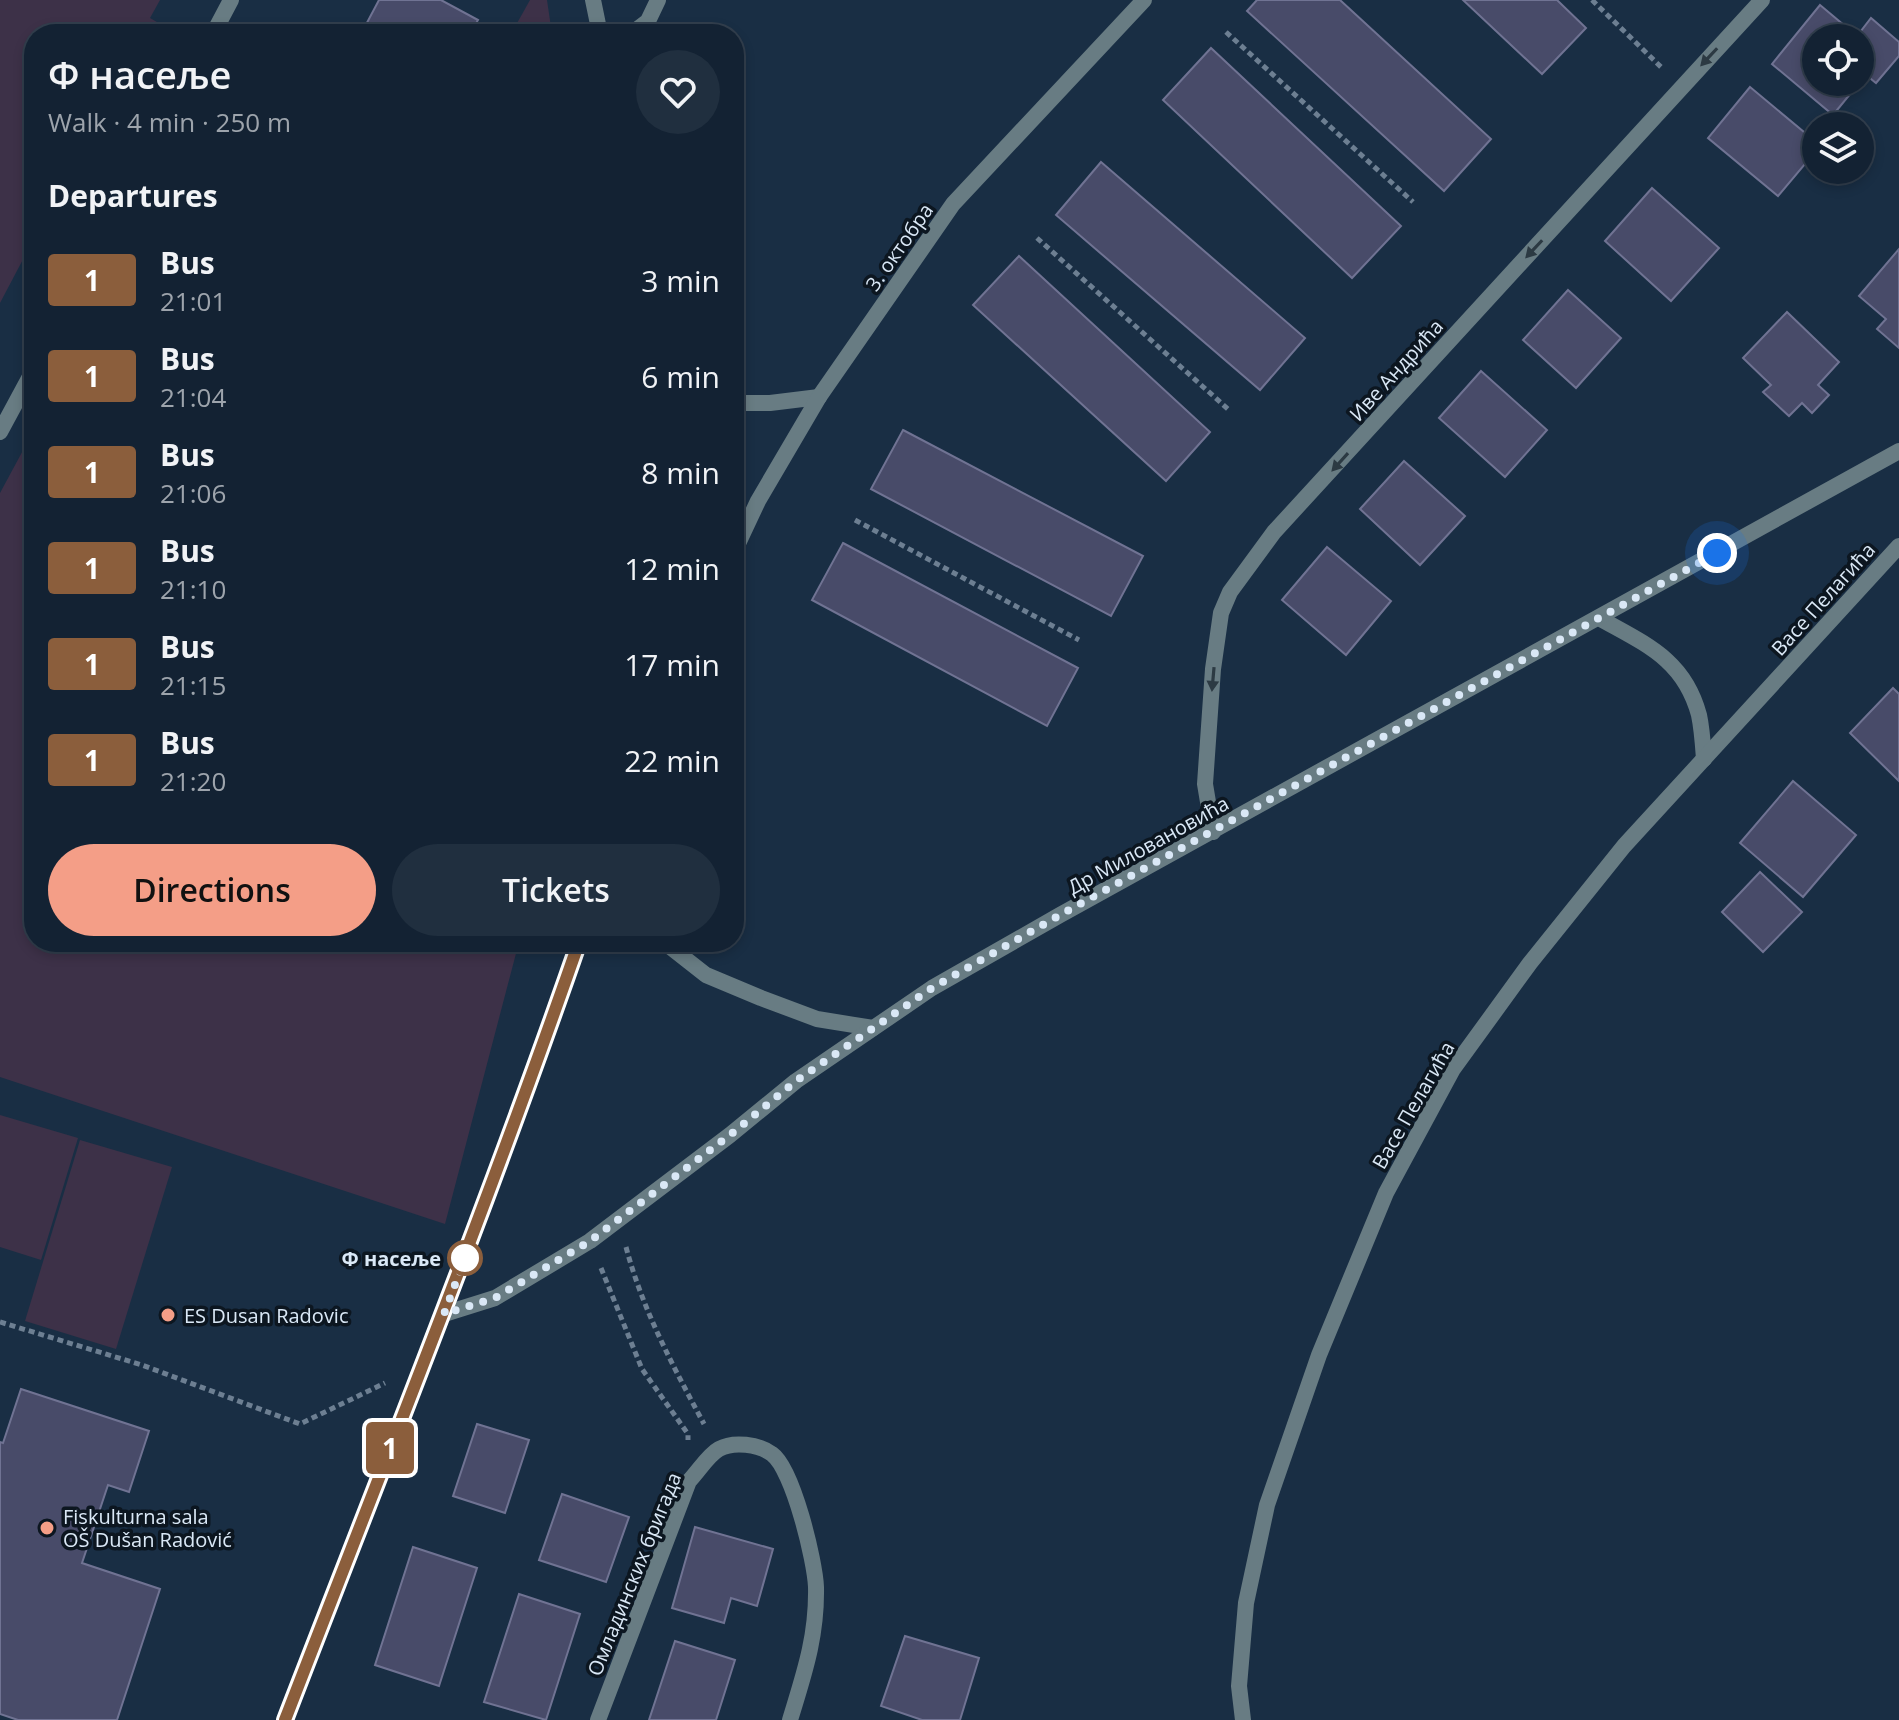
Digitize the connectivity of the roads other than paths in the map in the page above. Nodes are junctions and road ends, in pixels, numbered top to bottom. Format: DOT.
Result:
graph roads {
  1 [pos="231,0"];
  2 [pos="593,0"];
  3 [pos="658,0"];
  4 [pos="1144,0"];
  5 [pos="1762,0"];
  6 [pos="218,24"];
  7 [pos="598,24"];
  8 [pos="644,24"];
  9 [pos="24,388"];
  10 [pos="819,397"];
  11 [pos="744,403"];
  12 [pos="0,432"];
  13 [pos="1899,451"];
  14 [pos="744,531"];
  15 [pos="1899,546"];
  16 [pos="1599,618"];
  17 [pos="1704,759"];
  18 [pos="1213,832"];
  19 [pos="576,952"];
  20 [pos="677,952"];
  21 [pos="873,1028"];
  22 [pos="444,1314"];
  23 [pos="285,1720"];
  24 [pos="598,1720"];
  25 [pos="790,1720"];
  26 [pos="1243,1720"];
  1 -- 6 [label="street"];
  2 -- 7 [label="street"];
  3 -- 8 [label="street"];
  4 -- 10 [label="street, 3. октобра"];
  5 -- 18 [label="street, Иве Андрића, one-way"];
  9 -- 12 [label="street"];
  10 -- 11 [label="street"];
  10 -- 14 [label="street, 3. октобра"];
  13 -- 16 [label="street, Др Миловановића"];
  15 -- 17 [label="street, Васе Пелагића"];
  16 -- 17 [label="street"];
  16 -- 18 [label="street, Др Миловановића"];
  17 -- 26 [label="street, Васе Пелагића"];
  18 -- 21 [label="street, Др Миловановића"];
  19 -- 22 [label="street"];
  20 -- 21 [label="street"];
  21 -- 22 [label="street, Др Миловановића"];
  22 -- 23 [label="street"];
  24 -- 25 [label="street, Омладинских бригада"];
}
